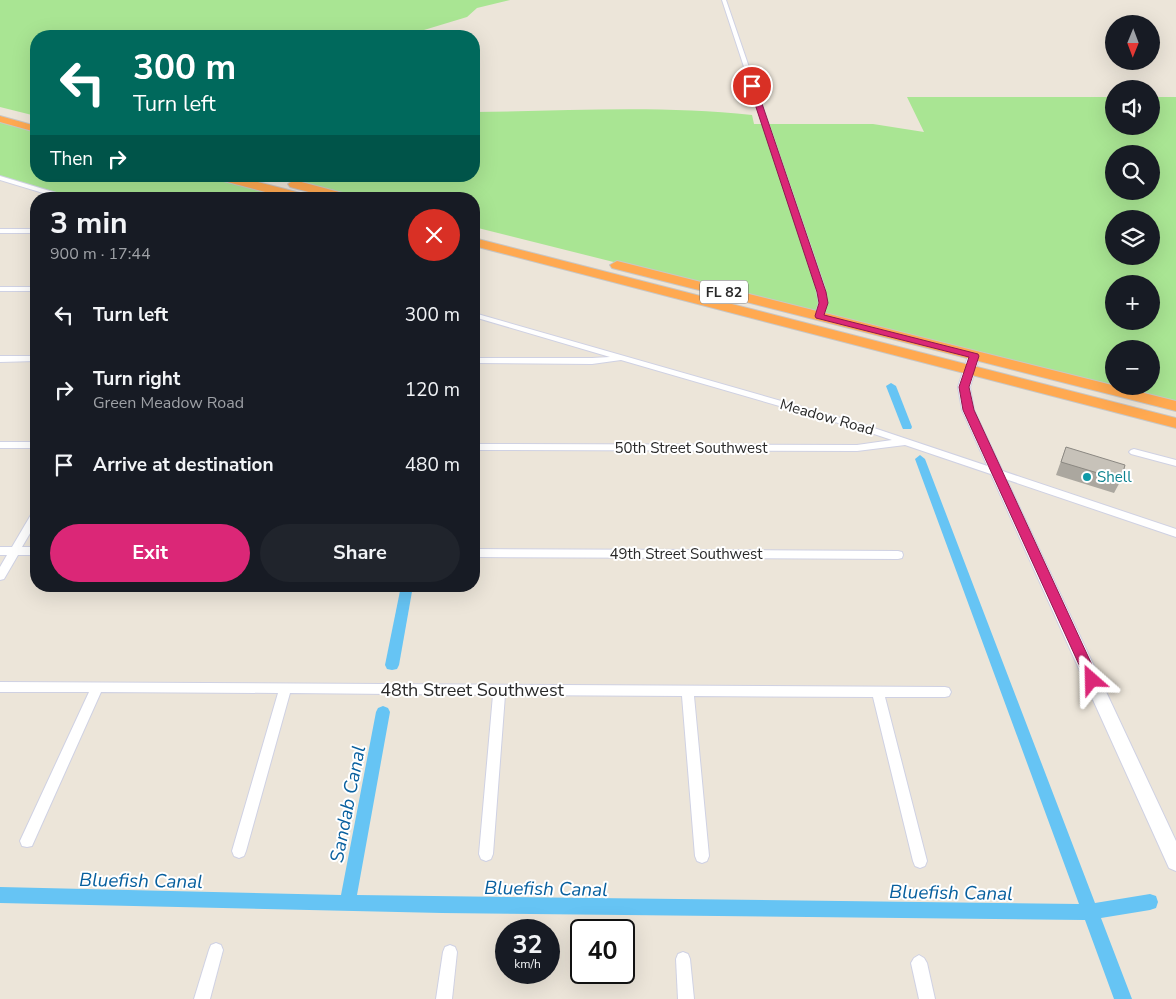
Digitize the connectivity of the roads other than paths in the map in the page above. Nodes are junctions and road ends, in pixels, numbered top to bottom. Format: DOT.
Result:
graph roads {
  1 [pos="724,0"];
  2 [pos="0,109"];
  3 [pos="30,116"];
  4 [pos="0,119"];
  5 [pos="30,127"];
  6 [pos="0,178"];
  7 [pos="243,182"];
  8 [pos="286,182"];
  9 [pos="47,192"];
  10 [pos="281,192"];
  11 [pos="324,192"];
  12 [pos="0,231"];
  13 [pos="30,231"];
  14 [pos="480,231"];
  15 [pos="480,243"];
  16 [pos="0,289"];
  17 [pos="30,289"];
  18 [pos="819,316"];
  19 [pos="480,317"];
  20 [pos="0,359"];
  21 [pos="626,359"];
  22 [pos="30,360"];
  23 [pos="480,361"];
  24 [pos="972,363"];
  25 [pos="1176,406"];
  26 [pos="1176,423"];
  27 [pos="907,442"];
  28 [pos="0,445"];
  29 [pos="30,445"];
  30 [pos="480,446"];
  31 [pos="1134,452"];
  32 [pos="1176,463"];
  33 [pos="997,472"];
  34 [pos="30,525"];
  35 [pos="1176,533"];
  36 [pos="0,551"];
  37 [pos="15,551"];
  38 [pos="30,552"];
  39 [pos="480,553"];
  40 [pos="898,555"];
  41 [pos="0,576"];
  42 [pos="0,688"];
  43 [pos="97,688"];
  44 [pos="285,689"];
  45 [pos="499,690"];
  46 [pos="688,691"];
  47 [pos="878,692"];
  48 [pos="945,692"];
  49 [pos="28,841"];
  50 [pos="240,851"];
  51 [pos="486,854"];
  52 [pos="702,856"];
  53 [pos="920,861"];
  54 [pos="1176,862"];
  55 [pos="216,950"];
  56 [pos="450,952"];
  57 [pos="683,958"];
  58 [pos="919,963"];
  59 [pos="202,999"];
  60 [pos="444,999"];
  61 [pos="686,999"];
  62 [pos="927,999"];
  1 -- 18 [label="street"];
  2 -- 3 [label="highway"];
  4 -- 5 [label="highway"];
  6 -- 9 [label="street"];
  7 -- 10 [label="highway"];
  8 -- 11 [label="highway"];
  12 -- 13 [label="street"];
  14 -- 18 [label="highway, FL 82"];
  15 -- 24 [label="highway, FL 82"];
  16 -- 17 [label="street"];
  18 -- 24 [label="highway, FL 82"];
  19 -- 21 [label="street, Meadow Road"];
  20 -- 22 [label="street"];
  21 -- 23 [label="street"];
  21 -- 27 [label="street, Meadow Road"];
  24 -- 25 [label="highway, FL 82"];
  24 -- 26 [label="highway, FL 82"];
  24 -- 33 [label="street"];
  27 -- 30 [label="street, 50th Street Southwest"];
  27 -- 33 [label="street, Meadow Road"];
  28 -- 29 [label="street"];
  31 -- 32 [label="street"];
  33 -- 35 [label="street, Meadow Road"];
  33 -- 54 [label="street"];
  34 -- 37 [label="street"];
  36 -- 37 [label="street"];
  37 -- 38 [label="street"];
  37 -- 41 [label="street"];
  39 -- 40 [label="street, 49th Street Southwest"];
  42 -- 43 [label="street, 48th Street Southwest"];
  43 -- 44 [label="street, 48th Street Southwest"];
  43 -- 49 [label="street"];
  44 -- 45 [label="street, 48th Street Southwest"];
  44 -- 50 [label="street"];
  45 -- 46 [label="street, 48th Street Southwest"];
  45 -- 51 [label="street"];
  46 -- 47 [label="street, 48th Street Southwest"];
  46 -- 52 [label="street"];
  47 -- 48 [label="street, 48th Street Southwest"];
  47 -- 53 [label="street"];
  55 -- 59 [label="street"];
  56 -- 60 [label="street"];
  57 -- 61 [label="street"];
  58 -- 62 [label="street"];
}
